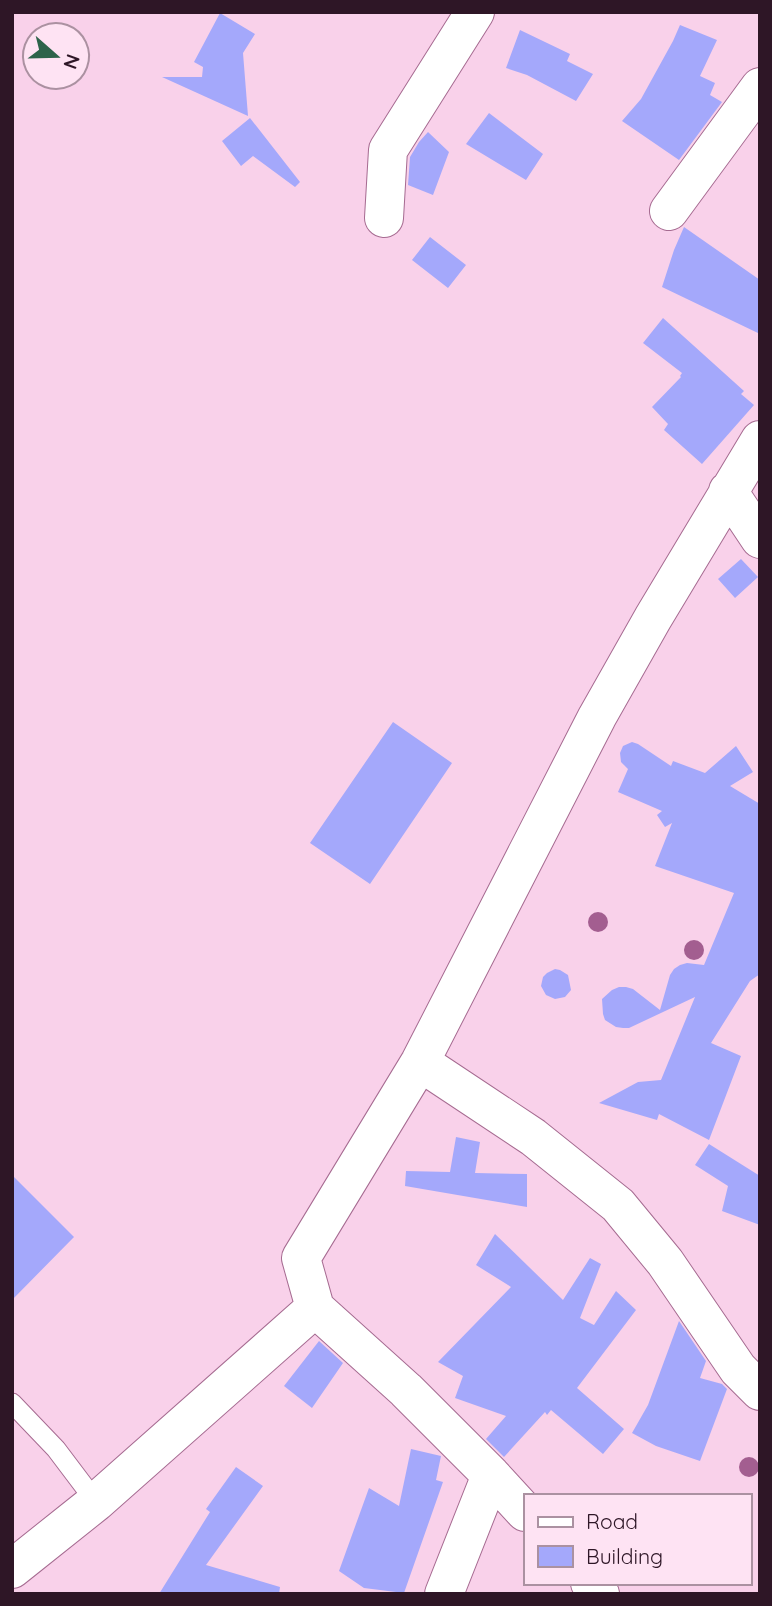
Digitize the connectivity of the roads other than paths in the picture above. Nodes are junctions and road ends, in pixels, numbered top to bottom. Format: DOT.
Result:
graph roads {
  1 [pos="475,12"];
  2 [pos="760,87"];
  3 [pos="669,211"];
  4 [pos="384,218"];
  5 [pos="760,440"];
  6 [pos="728,491"];
  7 [pos="760,539"];
  8 [pos="420,1062"];
  9 [pos="315,1308"];
  10 [pos="760,1391"];
  11 [pos="12,1403"];
  12 [pos="491,1475"];
  13 [pos="96,1502"];
  14 [pos="524,1511"];
  15 [pos="12,1569"];
  16 [pos="444,1594"];
  1 -- 4 [label="street"];
  2 -- 3 [label="street"];
  5 -- 6 [label="street"];
  6 -- 7 [label="street"];
  6 -- 8 [label="street"];
  8 -- 9 [label="street"];
  8 -- 10 [label="street"];
  9 -- 12 [label="street"];
  9 -- 13 [label="street"];
  11 -- 13 [label="lane"];
  12 -- 14 [label="street"];
  12 -- 16 [label="street"];
  13 -- 15 [label="street"];
}
